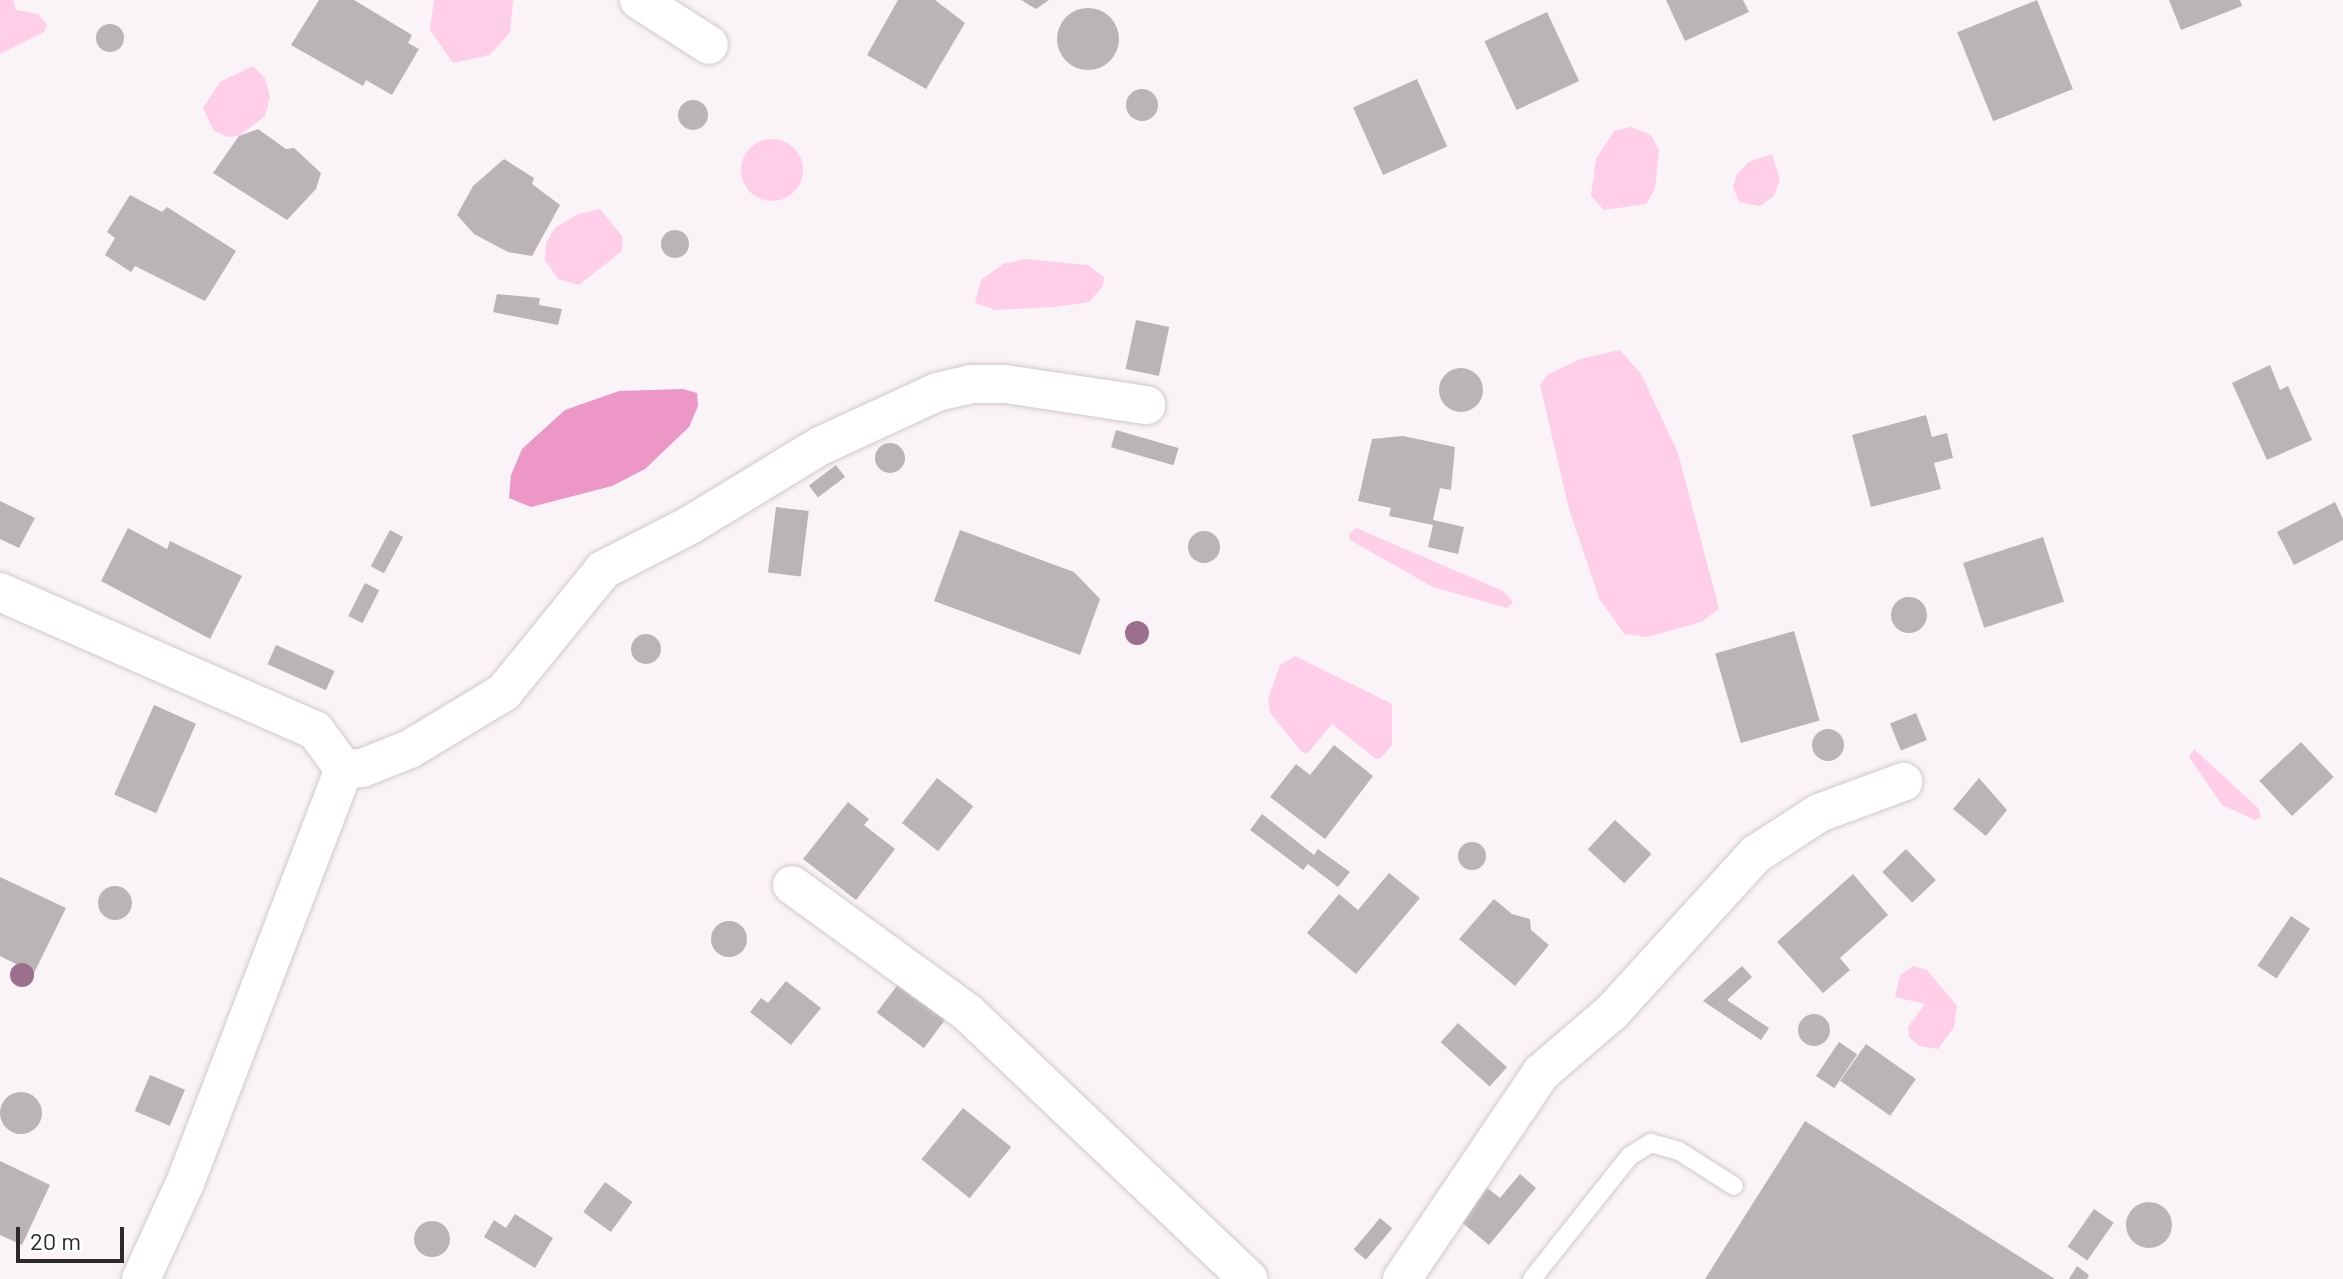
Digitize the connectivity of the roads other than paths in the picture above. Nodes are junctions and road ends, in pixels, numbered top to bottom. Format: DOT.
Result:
graph roads {
  1 [pos="639,0"];
  2 [pos="709,45"];
  3 [pos="1146,405"];
  4 [pos="0,592"];
  5 [pos="344,769"];
  6 [pos="1903,782"];
  7 [pos="792,885"];
  8 [pos="1734,1186"];
  9 [pos="141,1279"];
  10 [pos="1248,1279"];
  11 [pos="1402,1279"];
  12 [pos="1532,1279"];
  1 -- 2 [label="street"];
  3 -- 5 [label="street"];
  4 -- 5 [label="street"];
  5 -- 9 [label="street"];
  6 -- 11 [label="street"];
  7 -- 10 [label="street"];
  8 -- 12 [label="lane"];
}
